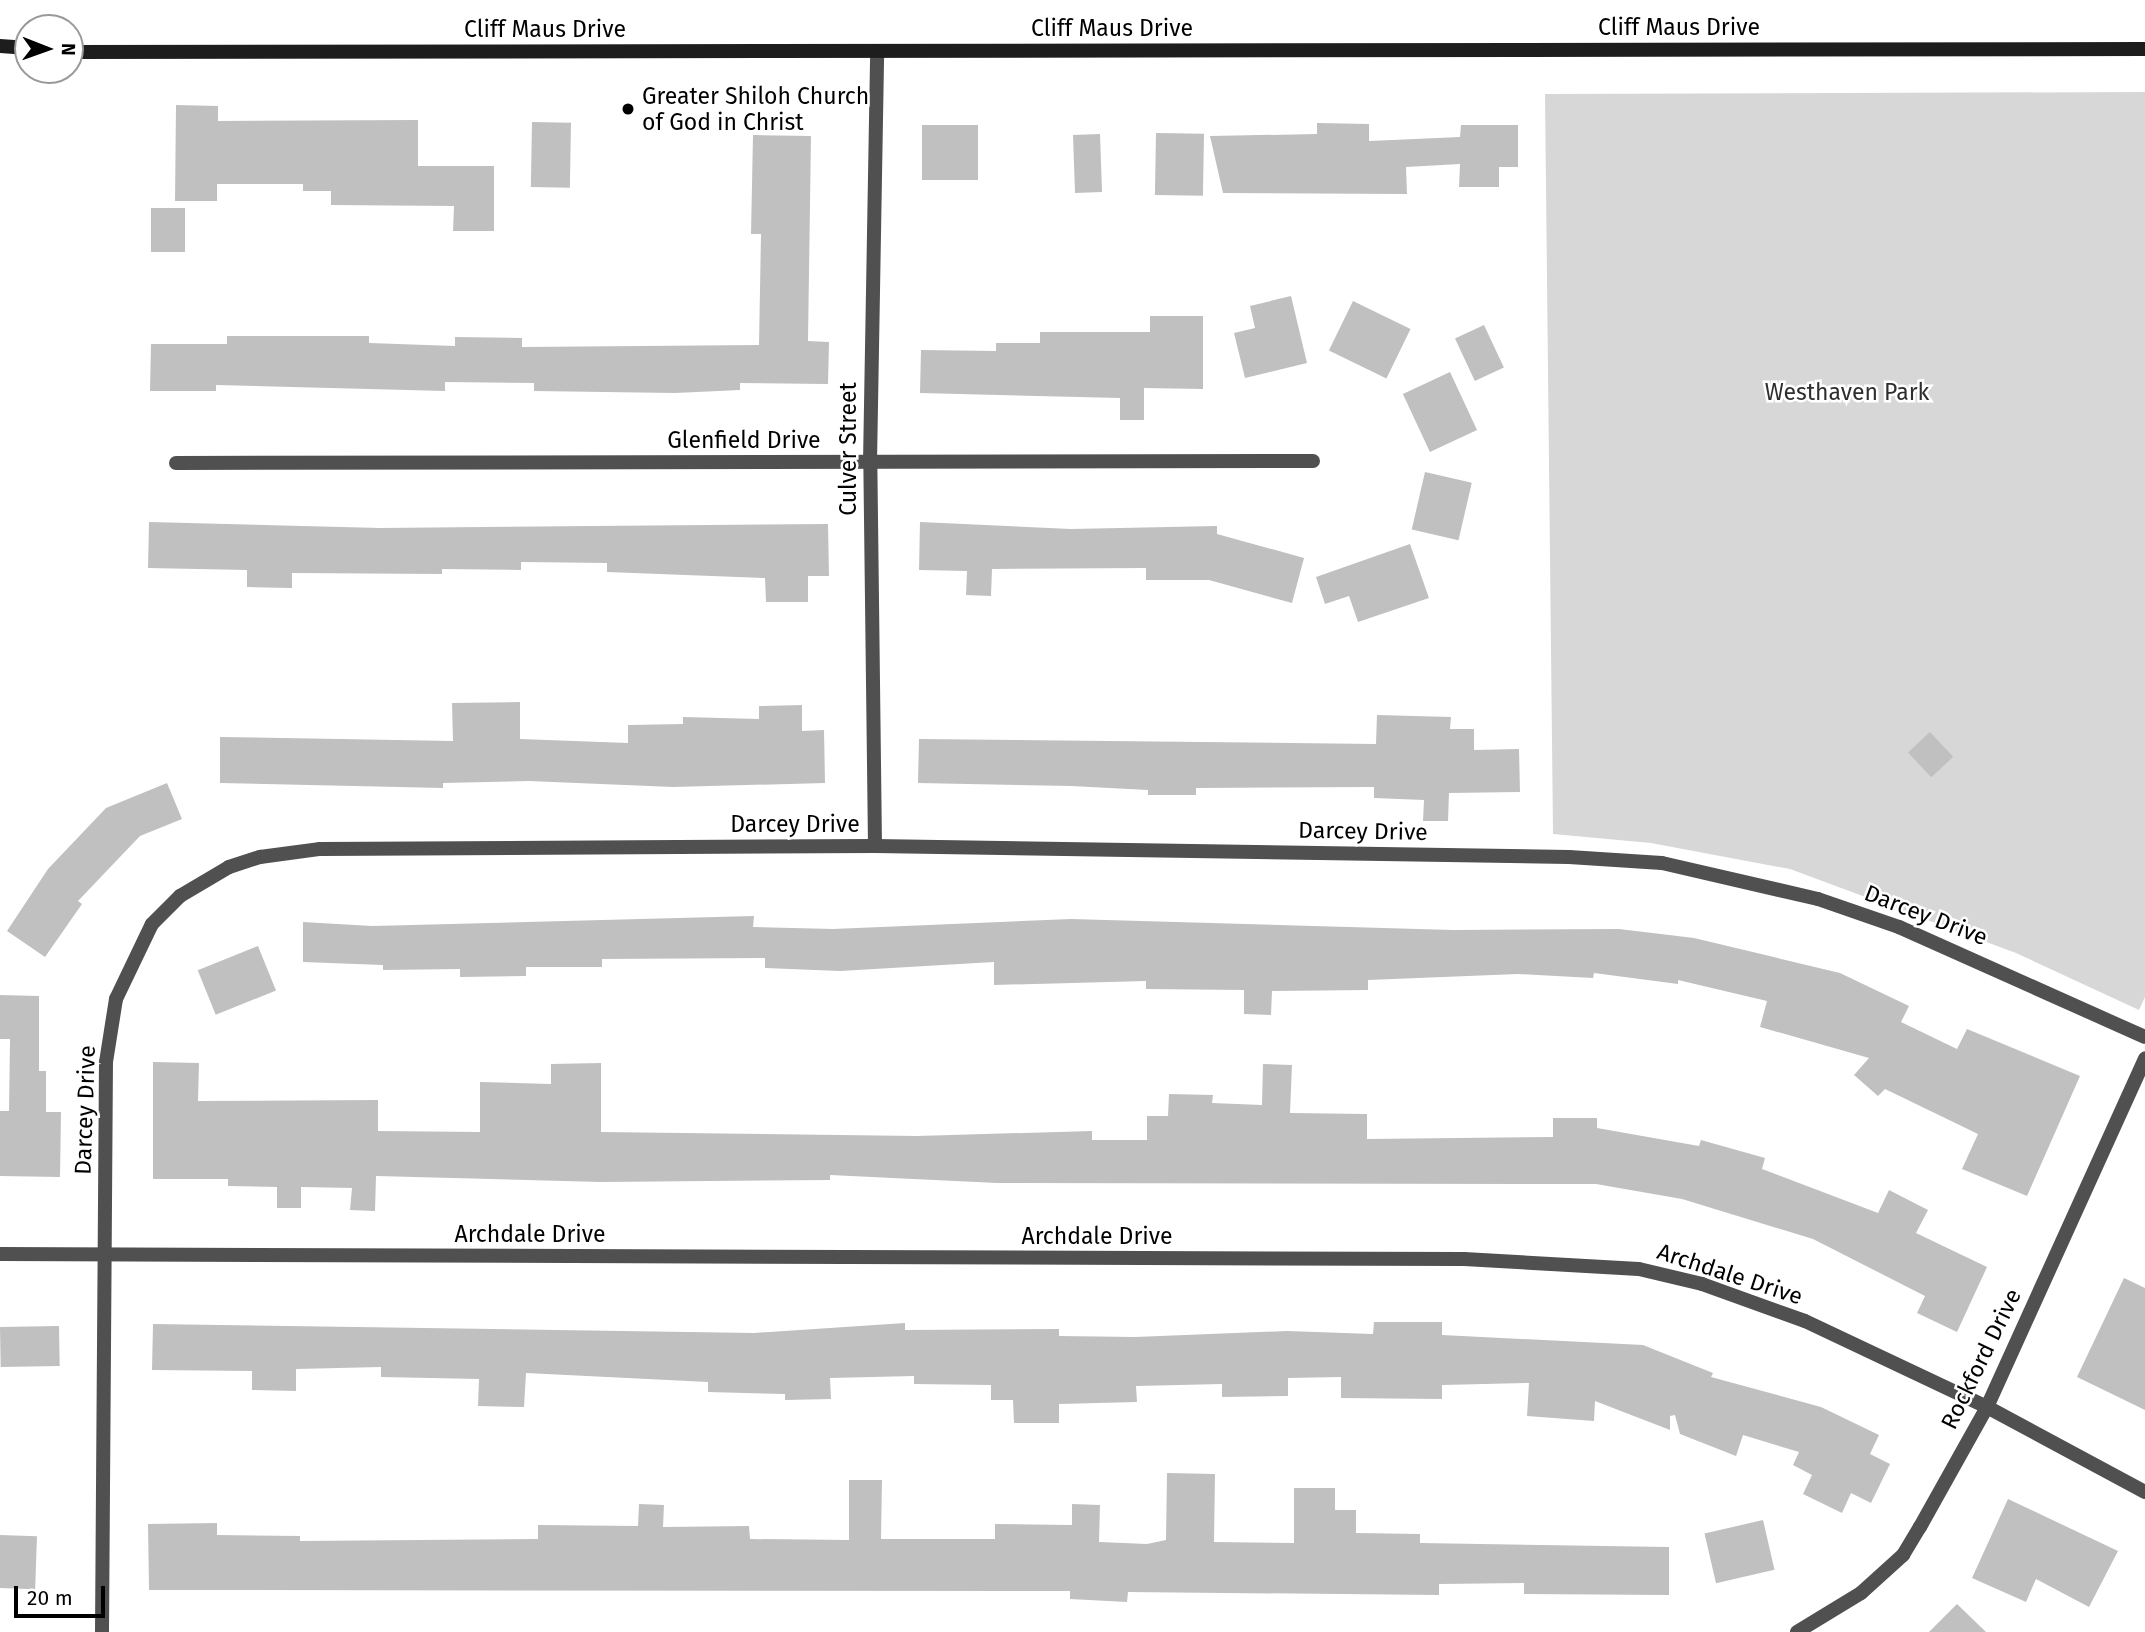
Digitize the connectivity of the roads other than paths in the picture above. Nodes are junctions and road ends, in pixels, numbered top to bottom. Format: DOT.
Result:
graph roads {
  1 [pos="2145,49"];
  2 [pos="877,51"];
  3 [pos="84,52"];
  4 [pos="1313,461"];
  5 [pos="176,463"];
  6 [pos="870,463"];
  7 [pos="875,846"];
  8 [pos="2145,1037"];
  9 [pos="2145,1058"];
  10 [pos="0,1254"];
  11 [pos="104,1256"];
  12 [pos="1987,1407"];
  13 [pos="2145,1492"];
  14 [pos="102,1632"];
  15 [pos="1797,1632"];
  1 -- 2 [label="street, Cliff Maus Drive"];
  2 -- 3 [label="street, Cliff Maus Drive"];
  2 -- 6 [label="street, Culver Street"];
  4 -- 6 [label="street, Glenfield Drive"];
  5 -- 6 [label="street, Glenfield Drive"];
  6 -- 7 [label="street, Culver Street"];
  7 -- 8 [label="street, Darcey Drive"];
  7 -- 11 [label="street, Darcey Drive"];
  9 -- 12 [label="street, Rockford Drive"];
  10 -- 11 [label="street, Archdale Drive"];
  11 -- 12 [label="street, Archdale Drive"];
  11 -- 14 [label="street, Darcey Drive"];
  12 -- 13 [label="street, Archdale Drive"];
  12 -- 15 [label="street, Rockford Drive"];
}
